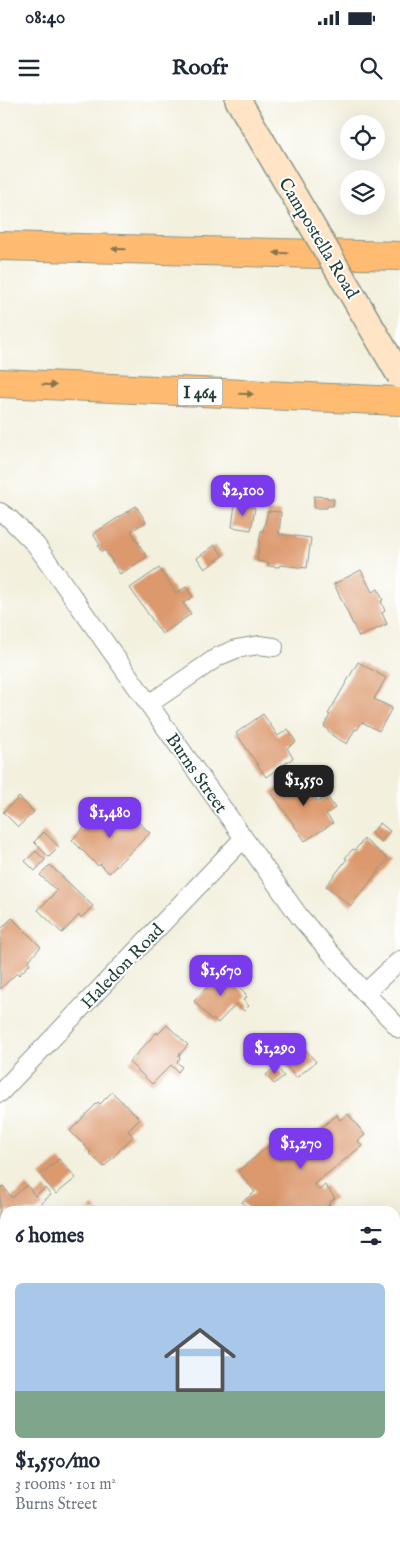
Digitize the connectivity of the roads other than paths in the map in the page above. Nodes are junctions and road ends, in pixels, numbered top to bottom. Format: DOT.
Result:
graph roads {
  1 [pos="238,100"];
  2 [pos="0,246"];
  3 [pos="400,256"];
  4 [pos="400,376"];
  5 [pos="0,383"];
  6 [pos="400,401"];
  7 [pos="0,512"];
  8 [pos="274,646"];
  9 [pos="148,704"];
  10 [pos="244,839"];
  11 [pos="400,960"];
  12 [pos="365,993"];
  13 [pos="400,1029"];
  14 [pos="0,1093"];
  1 -- 4 [label="main road, Campostella Road, bridge"];
  3 -- 2 [label="highway, one-way"];
  5 -- 6 [label="highway, I 464, one-way"];
  7 -- 9 [label="street, Burns Street"];
  8 -- 9 [label="street"];
  9 -- 10 [label="street, Burns Street"];
  10 -- 12 [label="street, Burns Street"];
  10 -- 14 [label="street, Haledon Road"];
  11 -- 12 [label="street"];
  12 -- 13 [label="street, Burns Street"];
}
